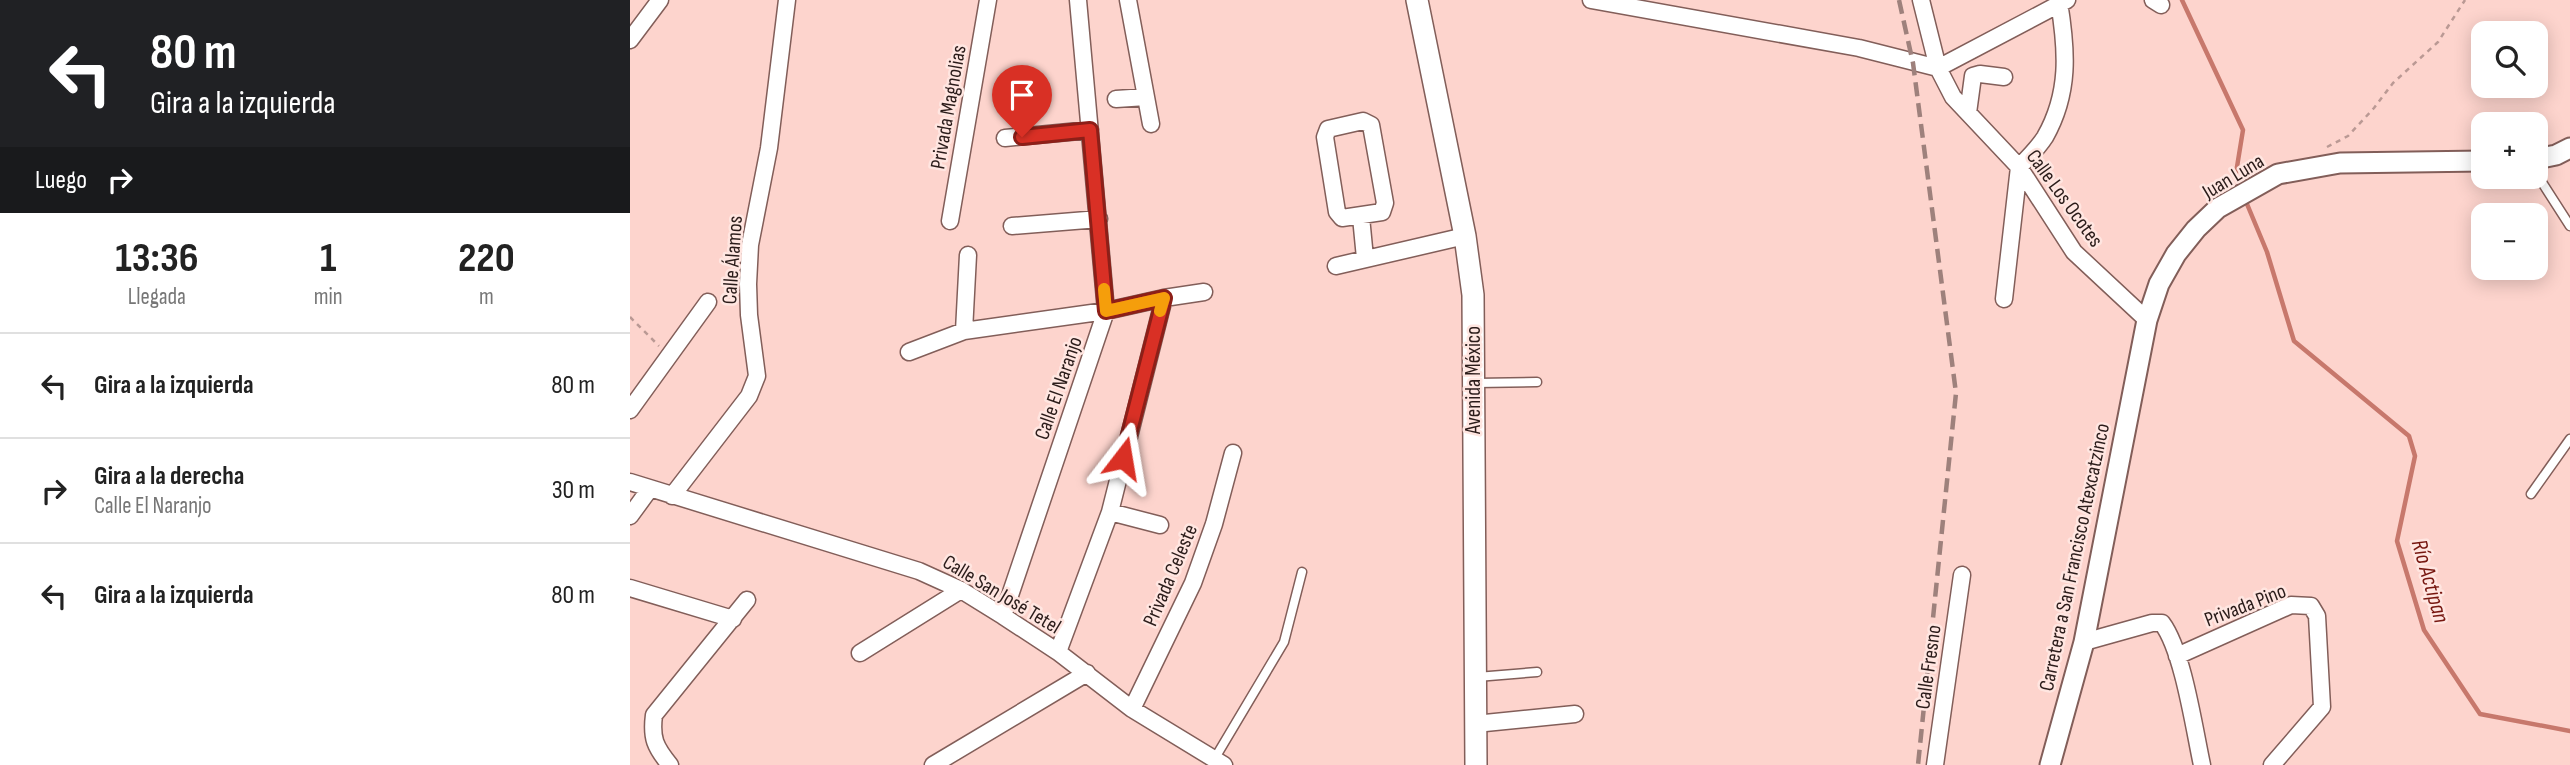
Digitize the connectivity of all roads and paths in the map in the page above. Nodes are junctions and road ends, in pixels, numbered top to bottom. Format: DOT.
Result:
graph roads {
  1 [pos="660,0"];
  2 [pos="787,0"];
  3 [pos="988,0"];
  4 [pos="1078,0"];
  5 [pos="1128,0"];
  6 [pos="1417,0"];
  7 [pos="1921,0"];
  8 [pos="2465,0"];
  9 [pos="1598,1"];
  10 [pos="2063,1"];
  11 [pos="630,40"];
  12 [pos="1938,68"];
  13 [pos="2004,77"];
  14 [pos="1146,97"];
  15 [pos="1116,99"];
  16 [pos="1968,113"];
  17 [pos="1152,124"];
  18 [pos="1090,130"];
  19 [pos="1005,138"];
  20 [pos="2325,149"];
  21 [pos="2471,161"];
  22 [pos="2019,167"];
  23 [pos="2546,189"];
  24 [pos="1361,217"];
  25 [pos="1099,219"];
  26 [pos="950,221"];
  27 [pos="1012,226"];
  28 [pos="2570,226"];
  29 [pos="1465,236"];
  30 [pos="968,255"];
  31 [pos="1365,258"];
  32 [pos="1336,266"];
  33 [pos="1204,292"];
  34 [pos="1164,298"];
  35 [pos="2004,299"];
  36 [pos="708,302"];
  37 [pos="1106,311"];
  38 [pos="630,317"];
  39 [pos="2147,320"];
  40 [pos="964,331"];
  41 [pos="909,352"];
  42 [pos="669,356"];
  43 [pos="2138,358"];
  44 [pos="1537,382"];
  45 [pos="1473,383"];
  46 [pos="630,410"];
  47 [pos="2570,439"];
  48 [pos="1233,453"];
  49 [pos="630,482"];
  50 [pos="649,490"];
  51 [pos="2531,494"];
  52 [pos="673,496"];
  53 [pos="1110,512"];
  54 [pos="630,516"];
  55 [pos="1160,525"];
  56 [pos="1302,572"];
  57 [pos="1962,575"];
  58 [pos="961,590"];
  59 [pos="632,593"];
  60 [pos="747,600"];
  61 [pos="1003,616"];
  62 [pos="733,619"];
  63 [pos="2084,642"];
  64 [pos="1058,652"];
  65 [pos="860,653"];
  66 [pos="2177,656"];
  67 [pos="1537,672"];
  68 [pos="1087,673"];
  69 [pos="1474,678"];
  70 [pos="1132,709"];
  71 [pos="1575,713"];
  72 [pos="1475,724"];
  73 [pos="1214,763"];
  74 [pos="670,765"];
  75 [pos="933,765"];
  76 [pos="1476,765"];
  77 [pos="1935,765"];
  78 [pos="2050,765"];
  79 [pos="2202,765"];
  80 [pos="2272,765"];
  1 -- 11 [label="street"];
  2 -- 52 [label="street, Calle Álamos"];
  3 -- 26 [label="street, Privada Magnolias"];
  4 -- 18 [label="street, Calle El Naranjo"];
  5 -- 14 [label="street"];
  6 -- 29 [label="main road, Avenida México"];
  7 -- 12 [label="street, Calle Los Ocotes"];
  8 -- 20 [label="path"];
  9 -- 12 [label="street"];
  10 -- 12 [label="street"];
  10 -- 22 [label="street"];
  12 -- 16 [label="street, Calle Los Ocotes"];
  13 -- 16 [label="street"];
  14 -- 15 [label="street"];
  14 -- 17 [label="street"];
  16 -- 22 [label="street, Calle Los Ocotes"];
  18 -- 19 [label="street"];
  18 -- 25 [label="street, Calle El Naranjo"];
  21 -- 39 [label="street, Juan Luna"];
  22 -- 35 [label="street"];
  22 -- 39 [label="street, Calle Los Ocotes"];
  23 -- 28 [label="lane"];
  24 -- 24 [label="street"];
  24 -- 31 [label="street"];
  25 -- 27 [label="street"];
  25 -- 37 [label="street, Calle El Naranjo"];
  29 -- 31 [label="street"];
  29 -- 45 [label="main road, Avenida México"];
  30 -- 40 [label="street"];
  31 -- 32 [label="street"];
  33 -- 34 [label="street"];
  34 -- 37 [label="street"];
  34 -- 53 [label="street"];
  36 -- 42 [label="street"];
  37 -- 40 [label="street"];
  37 -- 61 [label="street, Calle El Naranjo"];
  38 -- 42 [label="path"];
  39 -- 43 [label="street, Juan Luna"];
  40 -- 41 [label="street"];
  42 -- 46 [label="street"];
  43 -- 63 [label="street, Carretera a San Francisco Atexcatzinco"];
  44 -- 45 [label="lane"];
  45 -- 69 [label="main road, Avenida México"];
  47 -- 51 [label="lane"];
  48 -- 70 [label="street, Privada Celeste"];
  49 -- 50 [label="street, Calle San José Tetel"];
  50 -- 52 [label="street, Calle San José Tetel"];
  50 -- 54 [label="street"];
  52 -- 58 [label="street, Calle San José Tetel"];
  53 -- 55 [label="street"];
  53 -- 64 [label="street"];
  56 -- 73 [label="lane"];
  57 -- 77 [label="street, Calle Fresno"];
  58 -- 61 [label="street, Calle San José Tetel"];
  58 -- 65 [label="street"];
  59 -- 62 [label="street"];
  60 -- 62 [label="street"];
  61 -- 64 [label="street, Calle San José Tetel"];
  62 -- 74 [label="street"];
  63 -- 66 [label="street"];
  63 -- 78 [label="street, Carretera a San Francisco Atexcatzinco"];
  64 -- 68 [label="street, Calle San José Tetel"];
  66 -- 79 [label="street"];
  66 -- 80 [label="street, Privada Pino"];
  67 -- 69 [label="lane"];
  68 -- 70 [label="street, Calle San José Tetel"];
  68 -- 75 [label="street"];
  69 -- 72 [label="main road, Avenida México"];
  70 -- 73 [label="street, Calle San José Tetel"];
  71 -- 72 [label="street"];
  72 -- 76 [label="main road, Avenida México"];
}
